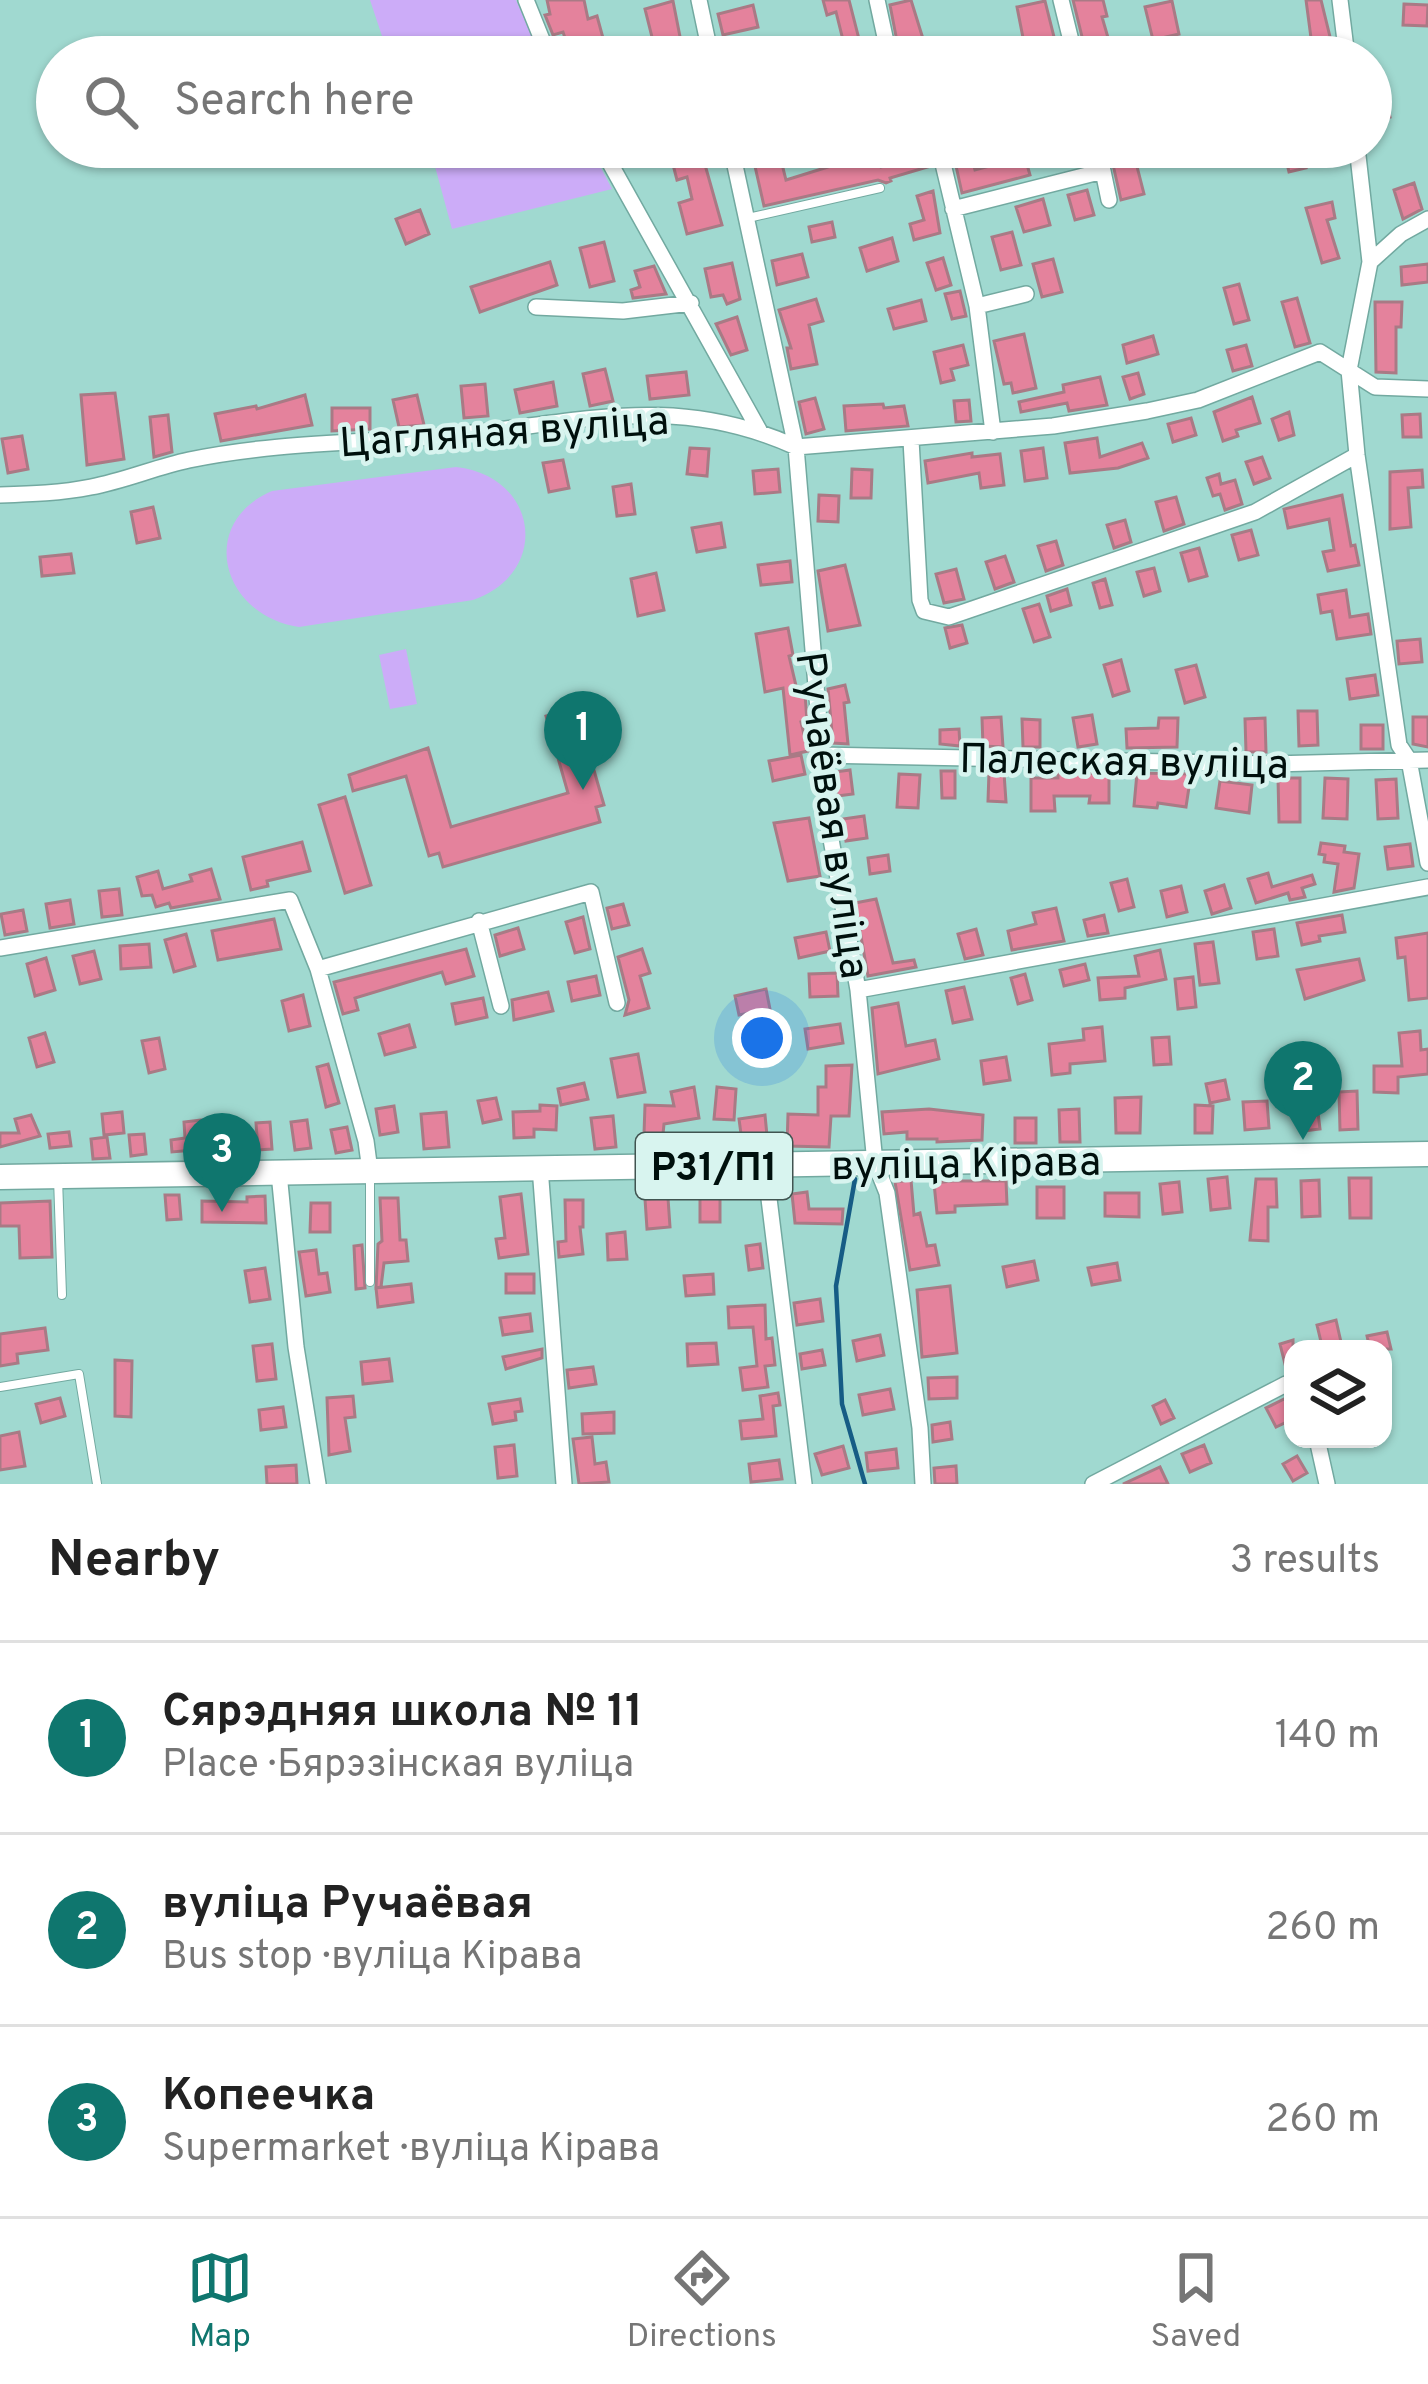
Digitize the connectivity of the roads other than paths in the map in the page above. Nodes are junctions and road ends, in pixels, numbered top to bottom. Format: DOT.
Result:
graph roads {
  1 [pos="526,0"];
  2 [pos="699,0"];
  3 [pos="877,0"];
  4 [pos="1061,0"];
  5 [pos="1340,0"];
  6 [pos="541,36"];
  7 [pos="707,36"];
  8 [pos="885,36"];
  9 [pos="1070,36"];
  10 [pos="1344,36"];
  11 [pos="613,168"];
  12 [pos="735,168"];
  13 [pos="944,168"];
  14 [pos="1102,168"];
  15 [pos="1359,168"];
  16 [pos="1103,171"];
  17 [pos="880,188"];
  18 [pos="1109,200"];
  19 [pos="953,209"];
  20 [pos="746,218"];
  21 [pos="1428,219"];
  22 [pos="1370,262"];
  23 [pos="1026,294"];
  24 [pos="691,303"];
  25 [pos="977,306"];
  26 [pos="536,307"];
  27 [pos="1349,370"];
  28 [pos="1428,389"];
  29 [pos="759,430"];
  30 [pos="993,432"];
  31 [pos="911,440"];
  32 [pos="796,447"];
  33 [pos="1357,455"];
  34 [pos="0,495"];
  35 [pos="820,755"];
  36 [pos="1409,760"];
  37 [pos="1428,760"];
  38 [pos="1428,863"];
  39 [pos="1428,887"];
  40 [pos="479,921"];
  41 [pos="0,948"];
  42 [pos="318,969"];
  43 [pos="858,990"];
  44 [pos="617,1003"];
  45 [pos="501,1006"];
  46 [pos="1428,1154"];
  47 [pos="875,1163"];
  48 [pos="765,1166"];
  49 [pos="540,1167"];
  50 [pos="370,1171"];
  51 [pos="279,1173"];
  52 [pos="58,1176"];
  53 [pos="0,1177"];
  54 [pos="370,1282"];
  55 [pos="62,1295"];
  56 [pos="1284,1385"];
  57 [pos="0,1387"];
  58 [pos="1319,1448"];
  59 [pos="97,1484"];
  60 [pos="318,1484"];
  61 [pos="564,1484"];
  62 [pos="804,1484"];
  63 [pos="923,1484"];
  64 [pos="1093,1484"];
  65 [pos="1327,1484"];
  1 -- 6 [label="street"];
  2 -- 7 [label="street"];
  3 -- 8 [label="street"];
  4 -- 9 [label="street"];
  5 -- 10 [label="street"];
  11 -- 24 [label="street"];
  12 -- 20 [label="street, Ручаёвая вуліца"];
  13 -- 19 [label="street"];
  14 -- 16 [label="street"];
  15 -- 22 [label="street"];
  16 -- 18 [label="street"];
  16 -- 19 [label="street"];
  17 -- 20 [label="lane"];
  19 -- 25 [label="street"];
  20 -- 32 [label="street, Ручаёвая вуліца"];
  21 -- 22 [label="street"];
  22 -- 27 [label="street"];
  23 -- 25 [label="street"];
  24 -- 26 [label="street"];
  24 -- 29 [label="street"];
  25 -- 30 [label="street"];
  27 -- 28 [label="street"];
  27 -- 30 [label="street, Цагляная вуліца"];
  27 -- 33 [label="street"];
  29 -- 32 [label="street, Цагляная вуліца"];
  29 -- 34 [label="street, Цагляная вуліца"];
  30 -- 31 [label="street, Цагляная вуліца"];
  31 -- 32 [label="street, Цагляная вуліца"];
  31 -- 33 [label="street"];
  32 -- 35 [label="street, Ручаёвая вуліца"];
  33 -- 36 [label="street"];
  35 -- 36 [label="street, Палеская вуліца"];
  35 -- 43 [label="street, Ручаёвая вуліца"];
  36 -- 37 [label="street, Палеская вуліца"];
  36 -- 38 [label="street"];
  39 -- 43 [label="street"];
  40 -- 42 [label="street"];
  40 -- 44 [label="street"];
  40 -- 45 [label="street"];
  41 -- 42 [label="street"];
  42 -- 50 [label="street"];
  43 -- 47 [label="street, Ручаёвая вуліца"];
  46 -- 47 [label="main road, вуліца Кірава / Р31/П1"];
  47 -- 48 [label="main road, вуліца Кірава / Р31/П1"];
  47 -- 63 [label="street, Ручаёвая вуліца"];
  48 -- 49 [label="main road, вуліца Кірава / Р31/П1"];
  48 -- 62 [label="street"];
  49 -- 50 [label="main road, вуліца Кірава / Р31/П1"];
  49 -- 61 [label="street"];
  50 -- 51 [label="main road, вуліца Кірава / Р31/П1"];
  50 -- 54 [label="lane"];
  51 -- 52 [label="main road, вуліца Кірава / Р31/П1"];
  51 -- 60 [label="street"];
  52 -- 53 [label="main road, вуліца Кірава / Р31/П1"];
  52 -- 55 [label="lane"];
  56 -- 64 [label="street"];
  57 -- 59 [label="lane"];
  58 -- 65 [label="street"];
}
